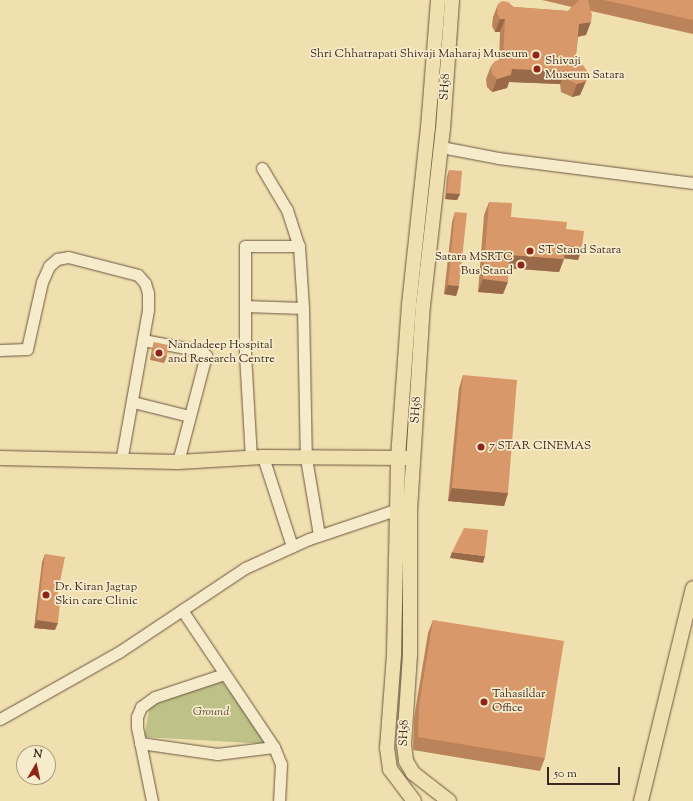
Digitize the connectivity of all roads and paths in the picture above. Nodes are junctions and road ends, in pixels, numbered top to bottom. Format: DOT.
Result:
graph roads {
  1 [pos="438,0"];
  2 [pos="452,0"];
  3 [pos="441,146"];
  4 [pos="262,168"];
  5 [pos="693,183"];
  6 [pos="298,246"];
  7 [pos="245,306"];
  8 [pos="303,308"];
  9 [pos="143,340"];
  10 [pos="0,350"];
  11 [pos="133,402"];
  12 [pos="189,416"];
  13 [pos="257,457"];
  14 [pos="0,458"];
  15 [pos="306,458"];
  16 [pos="398,458"];
  17 [pos="414,458"];
  18 [pos="121,461"];
  19 [pos="178,462"];
  20 [pos="395,510"];
  21 [pos="410,510"];
  22 [pos="319,535"];
  23 [pos="292,546"];
  24 [pos="693,588"];
  25 [pos="182,610"];
  26 [pos="224,674"];
  27 [pos="391,699"];
  28 [pos="407,700"];
  29 [pos="0,719"];
  30 [pos="140,743"];
  31 [pos="274,746"];
  32 [pos="410,796"];
  33 [pos="445,800"];
  34 [pos="152,801"];
  35 [pos="279,801"];
  36 [pos="418,801"];
  37 [pos="641,801"];
  1 -- 16 [label="main road, SH58 / SH58"];
  2 -- 3 [label="main road, SH58 / SH58"];
  3 -- 5 [label="street"];
  3 -- 17 [label="main road, SH58 / SH58"];
  4 -- 6 [label="street"];
  6 -- 7 [label="street"];
  6 -- 8 [label="street"];
  7 -- 8 [label="street"];
  7 -- 13 [label="street"];
  8 -- 15 [label="street"];
  9 -- 10 [label="street"];
  9 -- 11 [label="street"];
  9 -- 12 [label="street"];
  11 -- 12 [label="street"];
  11 -- 18 [label="street"];
  12 -- 19 [label="street"];
  13 -- 15 [label="main road"];
  13 -- 19 [label="main road"];
  13 -- 23 [label="street"];
  14 -- 18 [label="main road"];
  15 -- 16 [label="main road"];
  15 -- 22 [label="street"];
  16 -- 17 [label="main road"];
  16 -- 20 [label="main road, SH58 / SH58"];
  17 -- 21 [label="main road, SH58 / SH58"];
  18 -- 19 [label="main road"];
  20 -- 21 [label="street"];
  20 -- 22 [label="street"];
  20 -- 27 [label="main road, SH58 / SH58"];
  21 -- 28 [label="main road, SH58 / SH58"];
  22 -- 23 [label="street"];
  23 -- 25 [label="street"];
  24 -- 37 [label="main road"];
  25 -- 26 [label="street"];
  25 -- 29 [label="street"];
  26 -- 30 [label="street"];
  26 -- 31 [label="street"];
  27 -- 28 [label="main road"];
  27 -- 32 [label="main road, SH58 / SH58"];
  28 -- 33 [label="main road, SH58 / SH58"];
  30 -- 31 [label="street"];
  30 -- 34 [label="street"];
  31 -- 35 [label="street"];
  32 -- 36 [label="main road"];
}
